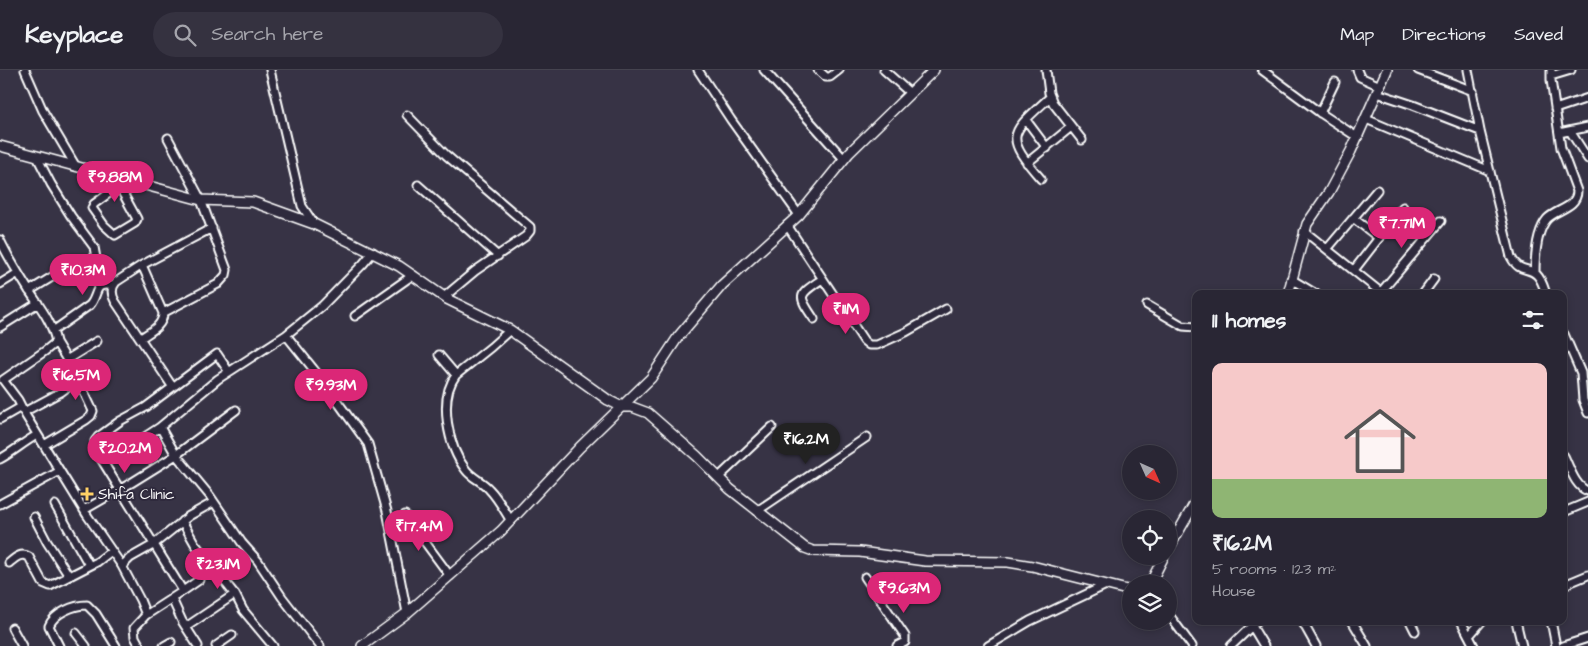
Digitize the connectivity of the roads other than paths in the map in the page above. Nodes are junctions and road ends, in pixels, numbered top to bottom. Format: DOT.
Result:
graph roads {
  1 [pos="25,70"];
  2 [pos="270,70"];
  3 [pos="698,70"];
  4 [pos="764,70"];
  5 [pos="818,70"];
  6 [pos="839,70"];
  7 [pos="884,70"];
  8 [pos="1046,70"];
  9 [pos="1262,70"];
  10 [pos="1357,70"];
  11 [pos="1387,70"];
  12 [pos="1418,70"];
  13 [pos="1468,70"];
  14 [pos="1571,70"];
  15 [pos="932,71"];
  16 [pos="1551,73"];
  17 [pos="1335,82"];
  18 [pos="1378,90"];
  19 [pos="1473,91"];
  20 [pos="910,93"];
  21 [pos="1050,97"];
  22 [pos="1588,98"];
  23 [pos="1555,109"];
  24 [pos="1320,113"];
  25 [pos="407,115"];
  26 [pos="1366,119"];
  27 [pos="1026,120"];
  28 [pos="1072,127"];
  29 [pos="1588,127"];
  30 [pos="1480,131"];
  31 [pos="1570,131"];
  32 [pos="1559,133"];
  33 [pos="1358,137"];
  34 [pos="168,138"];
  35 [pos="1082,140"];
  36 [pos="0,146"];
  37 [pos="1047,148"];
  38 [pos="37,157"];
  39 [pos="844,159"];
  40 [pos="1588,159"];
  41 [pos="1028,164"];
  42 [pos="76,165"];
  43 [pos="1490,171"];
  44 [pos="113,175"];
  45 [pos="1041,178"];
  46 [pos="418,184"];
  47 [pos="119,186"];
  48 [pos="1377,190"];
  49 [pos="201,200"];
  50 [pos="1403,207"];
  51 [pos="799,214"];
  52 [pos="1354,218"];
  53 [pos="1441,221"];
  54 [pos="314,224"];
  55 [pos="787,225"];
  56 [pos="212,228"];
  57 [pos="1304,231"];
  58 [pos="1379,238"];
  59 [pos="1,243"];
  60 [pos="1328,248"];
  61 [pos="373,252"];
  62 [pos="498,256"];
  63 [pos="142,266"];
  64 [pos="65,270"];
  65 [pos="1354,270"];
  66 [pos="18,273"];
  67 [pos="1535,273"];
  68 [pos="413,275"];
  69 [pos="822,279"];
  70 [pos="1291,279"];
  71 [pos="1434,279"];
  72 [pos="0,284"];
  73 [pos="101,286"];
  74 [pos="113,286"];
  75 [pos="1289,290"];
  76 [pos="1309,290"];
  77 [pos="1378,290"];
  78 [pos="1384,290"];
  79 [pos="1425,290"];
  80 [pos="1544,290"];
  81 [pos="30,291"];
  82 [pos="444,297"];
  83 [pos="38,303"];
  84 [pos="1147,305"];
  85 [pos="946,309"];
  86 [pos="163,313"];
  87 [pos="354,316"];
  88 [pos="814,319"];
  89 [pos="0,327"];
  90 [pos="1192,327"];
  91 [pos="53,330"];
  92 [pos="510,330"];
  93 [pos="286,336"];
  94 [pos="141,338"];
  95 [pos="97,341"];
  96 [pos="56,342"];
  97 [pos="1567,344"];
  98 [pos="439,355"];
  99 [pos="68,360"];
  100 [pos="229,372"];
  101 [pos="456,375"];
  102 [pos="78,379"];
  103 [pos="1,380"];
  104 [pos="172,386"];
  105 [pos="622,407"];
  106 [pos="23,409"];
  107 [pos="236,410"];
  108 [pos="1588,413"];
  109 [pos="0,419"];
  110 [pos="160,427"];
  111 [pos="772,427"];
  112 [pos="37,435"];
  113 [pos="867,437"];
  114 [pos="140,440"];
  115 [pos="44,444"];
  116 [pos="176,454"];
  117 [pos="0,459"];
  118 [pos="1567,462"];
  119 [pos="60,471"];
  120 [pos="719,477"];
  121 [pos="119,489"];
  122 [pos="1588,492"];
  123 [pos="214,502"];
  124 [pos="1588,502"];
  125 [pos="0,504"];
  126 [pos="55,504"];
  127 [pos="1192,508"];
  128 [pos="84,510"];
  129 [pos="757,511"];
  130 [pos="1567,511"];
  131 [pos="405,515"];
  132 [pos="34,517"];
  133 [pos="511,520"];
  134 [pos="182,522"];
  135 [pos="1177,534"];
  136 [pos="153,544"];
  137 [pos="110,552"];
  138 [pos="9,563"];
  139 [pos="89,565"];
  140 [pos="122,566"];
  141 [pos="1588,575"];
  142 [pos="69,576"];
  143 [pos="450,576"];
  144 [pos="865,577"];
  145 [pos="199,580"];
  146 [pos="1567,584"];
  147 [pos="1106,585"];
  148 [pos="1122,589"];
  149 [pos="183,591"];
  150 [pos="235,594"];
  151 [pos="172,599"];
  152 [pos="407,613"];
  153 [pos="146,615"];
  154 [pos="1253,625"];
  155 [pos="1256,625"];
  156 [pos="1304,625"];
  157 [pos="1354,625"];
  158 [pos="1412,625"];
  159 [pos="1464,625"];
  160 [pos="1479,625"];
  161 [pos="1517,625"];
  162 [pos="1551,625"];
  163 [pos="1177,626"];
  164 [pos="186,627"];
  165 [pos="12,628"];
  166 [pos="1415,631"];
  167 [pos="76,633"];
  168 [pos="232,635"];
  169 [pos="1469,636"];
  170 [pos="1588,639"];
  171 [pos="171,642"];
  172 [pos="22,646"];
  173 [pos="59,646"];
  174 [pos="86,646"];
  175 [pos="116,646"];
  176 [pos="140,646"];
  177 [pos="164,646"];
  178 [pos="198,646"];
  179 [pos="216,646"];
  180 [pos="273,646"];
  181 [pos="320,646"];
  182 [pos="362,646"];
  183 [pos="898,646"];
  184 [pos="988,646"];
  185 [pos="1192,646"];
  186 [pos="1231,646"];
  187 [pos="1264,646"];
  188 [pos="1316,646"];
  189 [pos="1367,646"];
  190 [pos="1474,646"];
  191 [pos="1522,646"];
  192 [pos="1556,646"];
  193 [pos="1564,646"];
  1 -- 42 [label="street"];
  2 -- 54 [label="street"];
  3 -- 51 [label="street"];
  4 -- 39 [label="street"];
  5 -- 6 [label="street"];
  7 -- 20 [label="street"];
  8 -- 21 [label="street"];
  9 -- 24 [label="street"];
  10 -- 18 [label="street"];
  11 -- 18 [label="street"];
  12 -- 19 [label="street"];
  13 -- 19 [label="street"];
  14 -- 16 [label="street"];
  15 -- 20 [label="street"];
  16 -- 23 [label="street"];
  17 -- 24 [label="street"];
  18 -- 26 [label="street"];
  18 -- 30 [label="street"];
  19 -- 30 [label="street"];
  20 -- 39 [label="street"];
  21 -- 27 [label="street"];
  21 -- 28 [label="street"];
  22 -- 23 [label="street"];
  23 -- 32 [label="street"];
  24 -- 33 [label="street"];
  25 -- 62 [label="street"];
  26 -- 33 [label="street"];
  26 -- 43 [label="street"];
  27 -- 37 [label="street"];
  27 -- 41 [label="street"];
  28 -- 35 [label="street"];
  28 -- 37 [label="street"];
  29 -- 31 [label="street"];
  30 -- 43 [label="street"];
  31 -- 32 [label="street"];
  31 -- 40 [label="street"];
  32 -- 67 [label="street"];
  33 -- 57 [label="street"];
  34 -- 49 [label="street"];
  36 -- 38 [label="street"];
  37 -- 41 [label="street"];
  38 -- 42 [label="street"];
  38 -- 73 [label="street"];
  39 -- 51 [label="street"];
  41 -- 45 [label="street"];
  42 -- 44 [label="street"];
  43 -- 67 [label="street"];
  44 -- 47 [label="street"];
  44 -- 49 [label="street"];
  46 -- 62 [label="street"];
  47 -- 47 [label="street"];
  48 -- 52 [label="street"];
  49 -- 54 [label="street"];
  49 -- 56 [label="street"];
  50 -- 58 [label="street"];
  51 -- 55 [label="street"];
  52 -- 58 [label="street"];
  52 -- 60 [label="street"];
  53 -- 78 [label="street"];
  54 -- 61 [label="street"];
  55 -- 69 [label="street"];
  55 -- 105 [label="street"];
  56 -- 63 [label="street"];
  56 -- 86 [label="street"];
  57 -- 60 [label="street"];
  57 -- 70 [label="street"];
  58 -- 65 [label="street"];
  59 -- 66 [label="street"];
  60 -- 65 [label="street"];
  61 -- 68 [label="street"];
  61 -- 93 [label="street"];
  62 -- 82 [label="street"];
  63 -- 74 [label="street"];
  63 -- 86 [label="street"];
  64 -- 81 [label="street"];
  65 -- 77 [label="street"];
  66 -- 72 [label="street"];
  66 -- 81 [label="street"];
  67 -- 80 [label="street"];
  68 -- 82 [label="street"];
  68 -- 87 [label="street"];
  69 -- 85 [label="street"];
  69 -- 88 [label="street"];
  70 -- 75 [label="street"];
  70 -- 76 [label="street"];
  71 -- 79 [label="street"];
  73 -- 74 [label="street"];
  73 -- 91 [label="street"];
  74 -- 94 [label="street"];
  81 -- 83 [label="street"];
  82 -- 92 [label="street"];
  83 -- 89 [label="street"];
  83 -- 91 [label="street"];
  84 -- 90 [label="street"];
  86 -- 94 [label="street"];
  91 -- 96 [label="street"];
  92 -- 101 [label="street"];
  92 -- 105 [label="street"];
  93 -- 100 [label="street"];
  93 -- 152 [label="street"];
  94 -- 104 [label="street"];
  95 -- 99 [label="street"];
  96 -- 99 [label="street"];
  96 -- 103 [label="street"];
  97 -- 108 [label="street"];
  98 -- 101 [label="street"];
  99 -- 102 [label="street"];
  100 -- 104 [label="street"];
  100 -- 110 [label="street"];
  101 -- 133 [label="street"];
  102 -- 106 [label="street"];
  102 -- 115 [label="street"];
  103 -- 106 [label="street"];
  104 -- 121 [label="street"];
  105 -- 120 [label="street"];
  105 -- 133 [label="street"];
  106 -- 109 [label="street"];
  106 -- 112 [label="street"];
  107 -- 116 [label="street"];
  110 -- 114 [label="street"];
  110 -- 116 [label="street"];
  111 -- 120 [label="street"];
  112 -- 115 [label="street"];
  112 -- 117 [label="street"];
  113 -- 129 [label="street"];
  115 -- 119 [label="street"];
  116 -- 121 [label="street"];
  116 -- 123 [label="street"];
  118 -- 122 [label="street"];
  119 -- 125 [label="street"];
  119 -- 128 [label="street"];
  120 -- 129 [label="street"];
  121 -- 128 [label="street"];
  121 -- 136 [label="street"];
  123 -- 134 [label="street"];
  123 -- 181 [label="street"];
  124 -- 130 [label="street"];
  126 -- 139 [label="street"];
  127 -- 135 [label="street"];
  128 -- 137 [label="street"];
  129 -- 147 [label="street"];
  131 -- 143 [label="street"];
  132 -- 142 [label="street"];
  133 -- 143 [label="street"];
  134 -- 136 [label="street"];
  134 -- 150 [label="street"];
  136 -- 140 [label="street"];
  136 -- 149 [label="street"];
  137 -- 139 [label="street"];
  137 -- 140 [label="street"];
  138 -- 142 [label="street"];
  139 -- 142 [label="street"];
  140 -- 153 [label="street"];
  141 -- 146 [label="street"];
  143 -- 152 [label="street"];
  144 -- 183 [label="street"];
  145 -- 149 [label="street"];
  147 -- 148 [label="street"];
  147 -- 184 [label="street"];
  149 -- 151 [label="street"];
  150 -- 164 [label="street"];
  150 -- 180 [label="street"];
  151 -- 153 [label="street"];
  151 -- 164 [label="street"];
  152 -- 182 [label="street"];
  153 -- 176 [label="street"];
  154 -- 186 [label="street"];
  155 -- 187 [label="street"];
  156 -- 188 [label="street"];
  157 -- 189 [label="street"];
  158 -- 166 [label="street"];
  159 -- 169 [label="street"];
  160 -- 169 [label="street"];
  161 -- 191 [label="street"];
  162 -- 192 [label="street"];
  163 -- 185 [label="street"];
  164 -- 178 [label="street"];
  165 -- 172 [label="street"];
  167 -- 174 [label="street"];
  168 -- 179 [label="street"];
  169 -- 190 [label="street"];
  170 -- 193 [label="street"];
  171 -- 177 [label="street"];
  173 -- 175 [label="street"];
}
